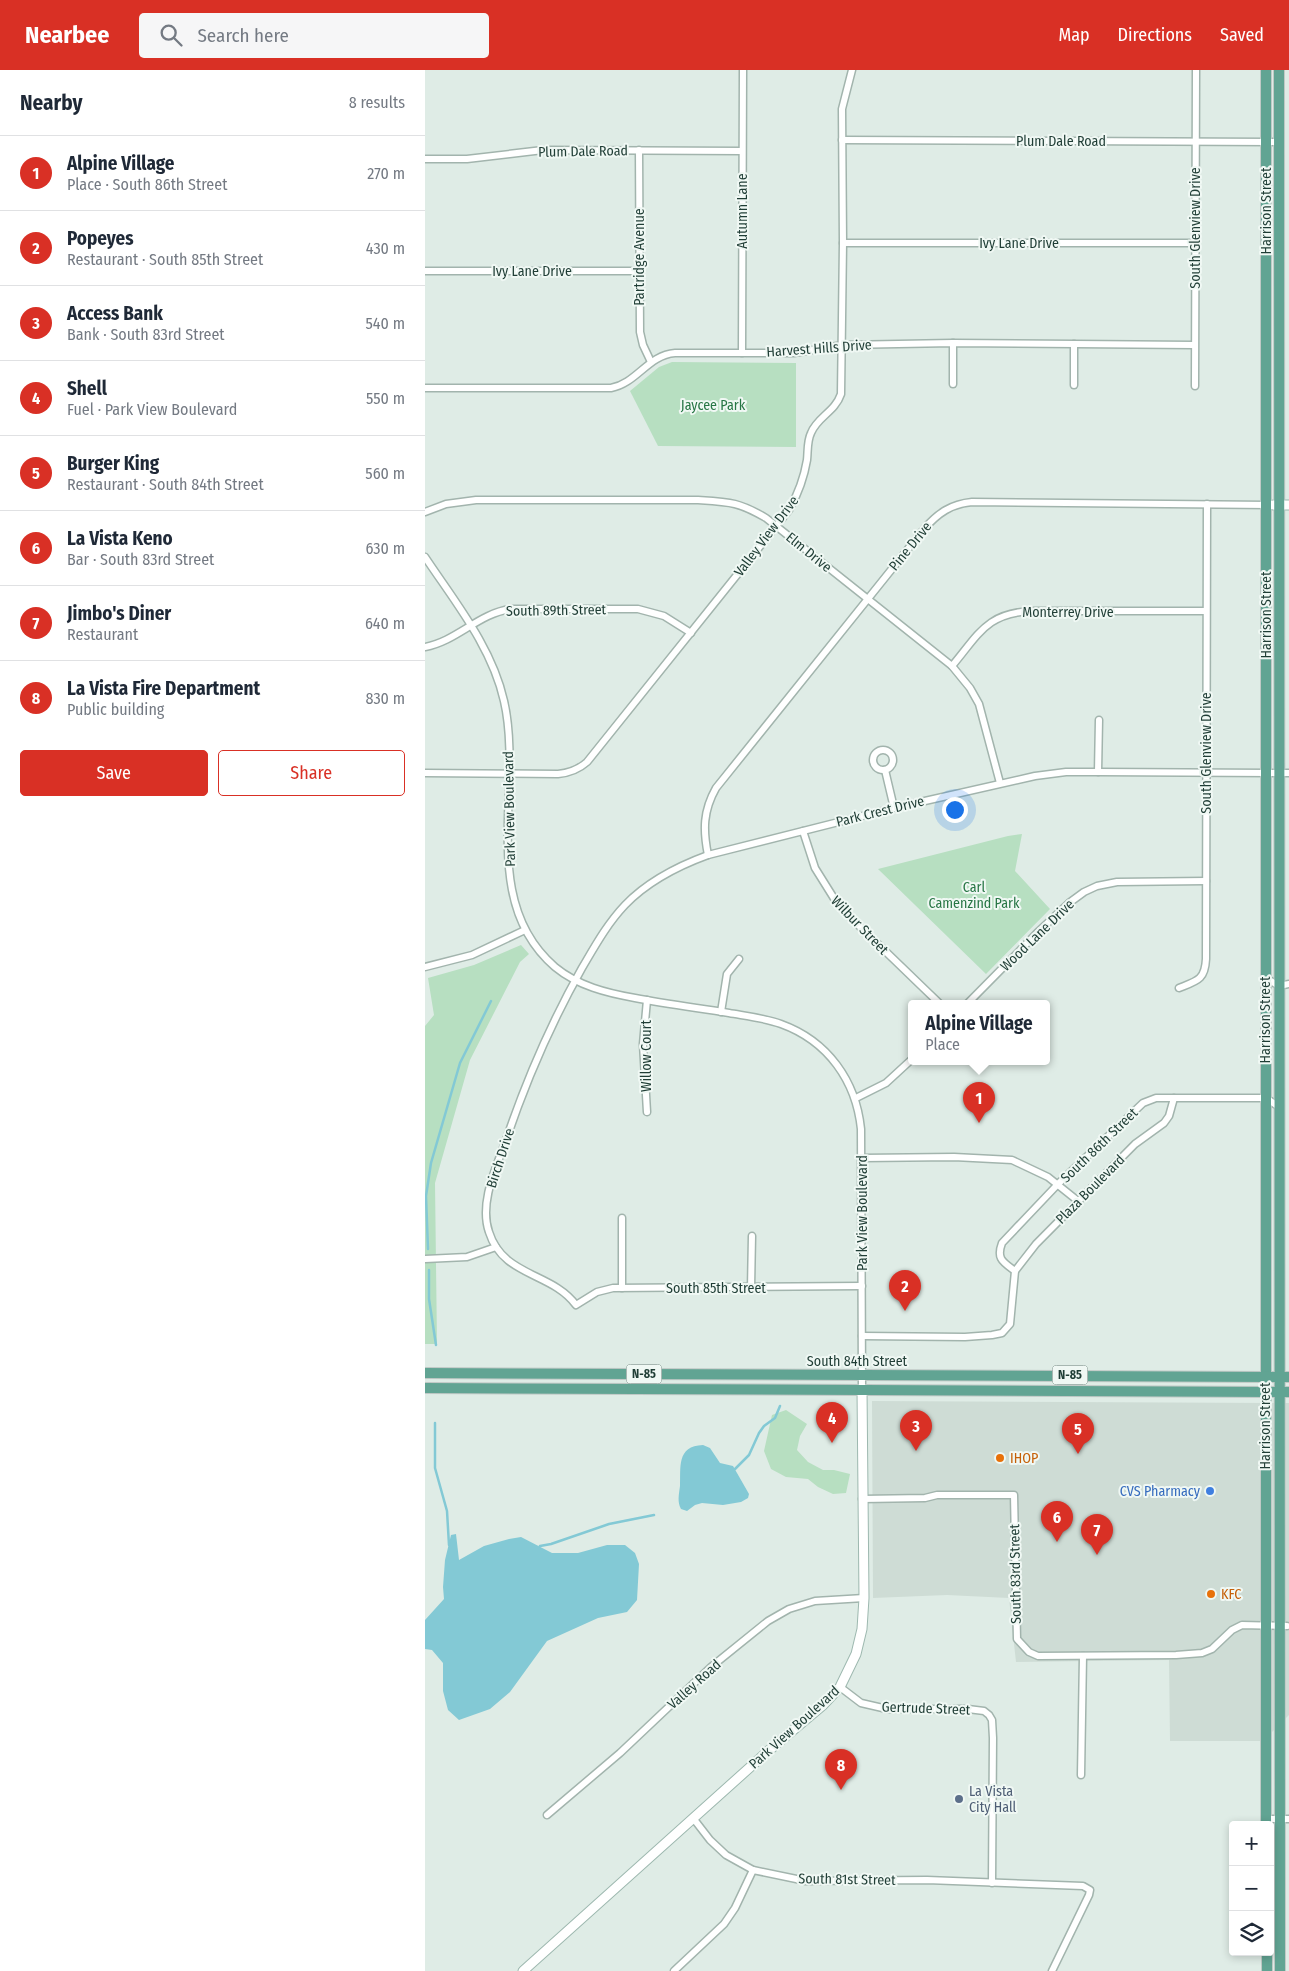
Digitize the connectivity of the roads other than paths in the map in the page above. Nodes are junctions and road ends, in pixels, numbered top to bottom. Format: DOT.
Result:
graph roads {
  1 [pos="743,70"];
  2 [pos="852,70"];
  3 [pos="1196,70"];
  4 [pos="1266,70"];
  5 [pos="1279,70"];
  6 [pos="842,140"];
  7 [pos="1195,142"];
  8 [pos="1265,142"];
  9 [pos="1279,142"];
  10 [pos="639,150"];
  11 [pos="742,151"];
  12 [pos="425,159"];
  13 [pos="843,243"];
  14 [pos="1195,243"];
  15 [pos="425,271"];
  16 [pos="639,272"];
  17 [pos="953,343"];
  18 [pos="1074,344"];
  19 [pos="843,345"];
  20 [pos="1194,345"];
  21 [pos="742,353"];
  22 [pos="651,362"];
  23 [pos="953,384"];
  24 [pos="1074,385"];
  25 [pos="1195,386"];
  26 [pos="425,388"];
  27 [pos="1207,504"];
  28 [pos="1277,505"];
  29 [pos="425,512"];
  30 [pos="777,526"];
  31 [pos="425,557"];
  32 [pos="868,599"];
  33 [pos="1206,612"];
  34 [pos="471,626"];
  35 [pos="691,633"];
  36 [pos="425,647"];
  37 [pos="952,666"];
  38 [pos="1099,720"];
  39 [pos="885,770"];
  40 [pos="1098,772"];
  41 [pos="425,773"];
  42 [pos="1206,773"];
  43 [pos="1277,773"];
  44 [pos="509,774"];
  45 [pos="1000,783"];
  46 [pos="894,808"];
  47 [pos="803,831"];
  48 [pos="708,855"];
  49 [pos="1206,881"];
  50 [pos="525,930"];
  51 [pos="739,959"];
  52 [pos="425,967"];
  53 [pos="1266,978"];
  54 [pos="575,980"];
  55 [pos="1284,985"];
  56 [pos="1179,988"];
  57 [pos="647,1000"];
  58 [pos="936,1000"];
  59 [pos="971,1000"];
  60 [pos="721,1012"];
  61 [pos="908,1063"];
  62 [pos="855,1098"];
  63 [pos="1174,1098"];
  64 [pos="1266,1098"];
  65 [pos="1279,1107"];
  66 [pos="647,1112"];
  67 [pos="862,1158"];
  68 [pos="1057,1184"];
  69 [pos="1078,1201"];
  70 [pos="622,1218"];
  71 [pos="752,1236"];
  72 [pos="496,1247"];
  73 [pos="425,1258"];
  74 [pos="1015,1271"];
  75 [pos="862,1286"];
  76 [pos="622,1288"];
  77 [pos="751,1288"];
  78 [pos="576,1306"];
  79 [pos="862,1336"];
  80 [pos="425,1373"];
  81 [pos="862,1375"];
  82 [pos="1266,1376"];
  83 [pos="1284,1377"];
  84 [pos="425,1388"];
  85 [pos="862,1389"];
  86 [pos="1265,1392"];
  87 [pos="1284,1392"];
  88 [pos="862,1499"];
  89 [pos="864,1598"];
  90 [pos="1283,1626"];
  91 [pos="1266,1627"];
  92 [pos="1083,1656"];
  93 [pos="841,1687"];
  94 [pos="1081,1775"];
  95 [pos="547,1815"];
  96 [pos="693,1818"];
  97 [pos="1285,1819"];
  98 [pos="1266,1821"];
  99 [pos="1272,1821"];
  100 [pos="753,1870"];
  101 [pos="992,1883"];
  102 [pos="1267,1956"];
  103 [pos="523,1971"];
  104 [pos="674,1971"];
  105 [pos="1052,1971"];
  106 [pos="1267,1971"];
  107 [pos="1280,1971"];
  1 -- 11 [label="street, Autumn Lane"];
  2 -- 6 [label="street, Valley View Drive"];
  3 -- 7 [label="street, South Glenview Drive"];
  4 -- 8 [label="main road, Harrison Street"];
  5 -- 9 [label="main road, Harrison Street"];
  6 -- 7 [label="street, Plum Dale Road"];
  6 -- 13 [label="street, Valley View Drive"];
  7 -- 8 [label="street, Plum Dale Road"];
  7 -- 14 [label="street, South Glenview Drive"];
  8 -- 9 [label="street, Plum Dale Road"];
  8 -- 28 [label="main road, Harrison Street"];
  9 -- 28 [label="main road, Harrison Street"];
  10 -- 11 [label="street, Plum Dale Road"];
  10 -- 12 [label="street, Plum Dale Road"];
  10 -- 16 [label="street, Partridge Avenue"];
  11 -- 21 [label="street, Autumn Lane"];
  13 -- 14 [label="street, Ivy Lane Drive"];
  13 -- 19 [label="street, Valley View Drive"];
  14 -- 20 [label="street, South Glenview Drive"];
  15 -- 16 [label="street, Ivy Lane Drive"];
  16 -- 22 [label="street, Partridge Avenue"];
  17 -- 18 [label="street, Harvest Hills Drive"];
  17 -- 19 [label="street, Harvest Hills Drive"];
  17 -- 23 [label="street"];
  18 -- 20 [label="street, Harvest Hills Drive"];
  18 -- 24 [label="street"];
  19 -- 21 [label="street, Harvest Hills Drive"];
  19 -- 30 [label="street, Valley View Drive"];
  20 -- 25 [label="street, South Glenview Drive"];
  21 -- 22 [label="street, Harvest Hills Drive"];
  22 -- 26 [label="street, Harvest Hills Drive"];
  27 -- 28 [label="street, Pine Drive"];
  27 -- 32 [label="street, Pine Drive"];
  27 -- 33 [label="street, South Glenview Drive"];
  28 -- 43 [label="main road, Harrison Street"];
  29 -- 30 [label="street, Elm Drive"];
  30 -- 32 [label="street, Elm Drive"];
  30 -- 35 [label="street, Valley View Drive"];
  31 -- 34 [label="street, Park View Boulevard"];
  32 -- 37 [label="street, Elm Drive"];
  32 -- 48 [label="street, Pine Drive"];
  33 -- 37 [label="street, Monterrey Drive"];
  33 -- 42 [label="street, South Glenview Drive"];
  34 -- 35 [label="street, South 89th Street"];
  34 -- 36 [label="street, South 89th Street"];
  34 -- 44 [label="street, Park View Boulevard"];
  35 -- 44 [label="street, Valley View Drive"];
  37 -- 45 [label="street, Elm Drive"];
  38 -- 40 [label="street"];
  39 -- 46 [label="street"];
  40 -- 42 [label="street, Park Crest Drive"];
  40 -- 45 [label="street, Park Crest Drive"];
  41 -- 44 [label="street, Valley View Drive"];
  42 -- 43 [label="street, Park Crest Drive"];
  42 -- 49 [label="street, South Glenview Drive"];
  43 -- 53 [label="main road, Harrison Street"];
  43 -- 55 [label="main road, Harrison Street"];
  44 -- 50 [label="street, Park View Boulevard"];
  45 -- 46 [label="street, Park Crest Drive"];
  46 -- 47 [label="street, Park Crest Drive"];
  47 -- 48 [label="street, Park Crest Drive"];
  47 -- 58 [label="street, Wilbur Street"];
  48 -- 54 [label="street, Park Crest Drive"];
  49 -- 56 [label="street, South Glenview Drive"];
  49 -- 59 [label="street, Wood Lane Drive"];
  50 -- 52 [label="street"];
  50 -- 54 [label="street, Park View Boulevard"];
  51 -- 60 [label="street"];
  53 -- 55 [label="street"];
  53 -- 64 [label="main road, Harrison Street"];
  54 -- 57 [label="street, Park View Boulevard"];
  54 -- 72 [label="street, Birch Drive"];
  55 -- 65 [label="main road, Harrison Street"];
  57 -- 60 [label="street, Park View Boulevard"];
  57 -- 66 [label="street, Willow Court"];
  60 -- 62 [label="street, Park View Boulevard"];
  61 -- 62 [label="street"];
  62 -- 67 [label="street, Park View Boulevard"];
  63 -- 64 [label="street, South 86th Street"];
  63 -- 68 [label="street, South 86th Street"];
  63 -- 69 [label="street, Plaza Boulevard"];
  64 -- 65 [label="street"];
  64 -- 82 [label="main road, Harrison Street"];
  65 -- 83 [label="main road, Harrison Street"];
  67 -- 68 [label="street, South 86th Street"];
  67 -- 75 [label="street, Park View Boulevard"];
  68 -- 69 [label="street"];
  68 -- 74 [label="street"];
  69 -- 74 [label="street, Plaza Boulevard"];
  70 -- 76 [label="street"];
  71 -- 77 [label="street"];
  72 -- 73 [label="street"];
  72 -- 78 [label="street, Birch Drive"];
  74 -- 79 [label="street"];
  75 -- 77 [label="street, South 85th Street"];
  75 -- 79 [label="street, Park View Boulevard"];
  76 -- 77 [label="street, South 85th Street"];
  76 -- 78 [label="street, South 85th Street"];
  79 -- 81 [label="street, Park View Boulevard"];
  80 -- 81 [label="main road, South 84th Street / N-85"];
  81 -- 82 [label="main road, South 84th Street / N-85"];
  81 -- 85 [label="street, Park View Boulevard"];
  82 -- 83 [label="main road, South 84th Street / N-85"];
  82 -- 86 [label="main road, Harrison Street"];
  83 -- 87 [label="main road, Harrison Street"];
  84 -- 85 [label="main road, South 84th Street / N-85"];
  85 -- 86 [label="main road, South 84th Street / N-85"];
  85 -- 88 [label="street, Park View Boulevard"];
  86 -- 87 [label="main road, South 84th Street / N-85"];
  86 -- 91 [label="main road, Harrison Street"];
  87 -- 90 [label="main road, Harrison Street"];
  88 -- 89 [label="street, Park View Boulevard"];
  88 -- 92 [label="street, South 83rd Street"];
  89 -- 93 [label="street, Park View Boulevard"];
  89 -- 95 [label="street, Valley Road"];
  90 -- 91 [label="street, South 83rd Street"];
  90 -- 97 [label="main road, Harrison Street"];
  91 -- 92 [label="street, South 83rd Street"];
  91 -- 98 [label="main road, Harrison Street"];
  92 -- 94 [label="street"];
  93 -- 96 [label="street, Park View Boulevard"];
  93 -- 101 [label="street, Gertrude Street"];
  96 -- 100 [label="street, South 81st Street"];
  96 -- 103 [label="street, Park View Boulevard"];
  97 -- 99 [label="street"];
  97 -- 107 [label="main road, Harrison Street"];
  100 -- 101 [label="street, South 81st Street"];
  100 -- 104 [label="street"];
  101 -- 105 [label="street"];
  102 -- 106 [label="main road"];
}
